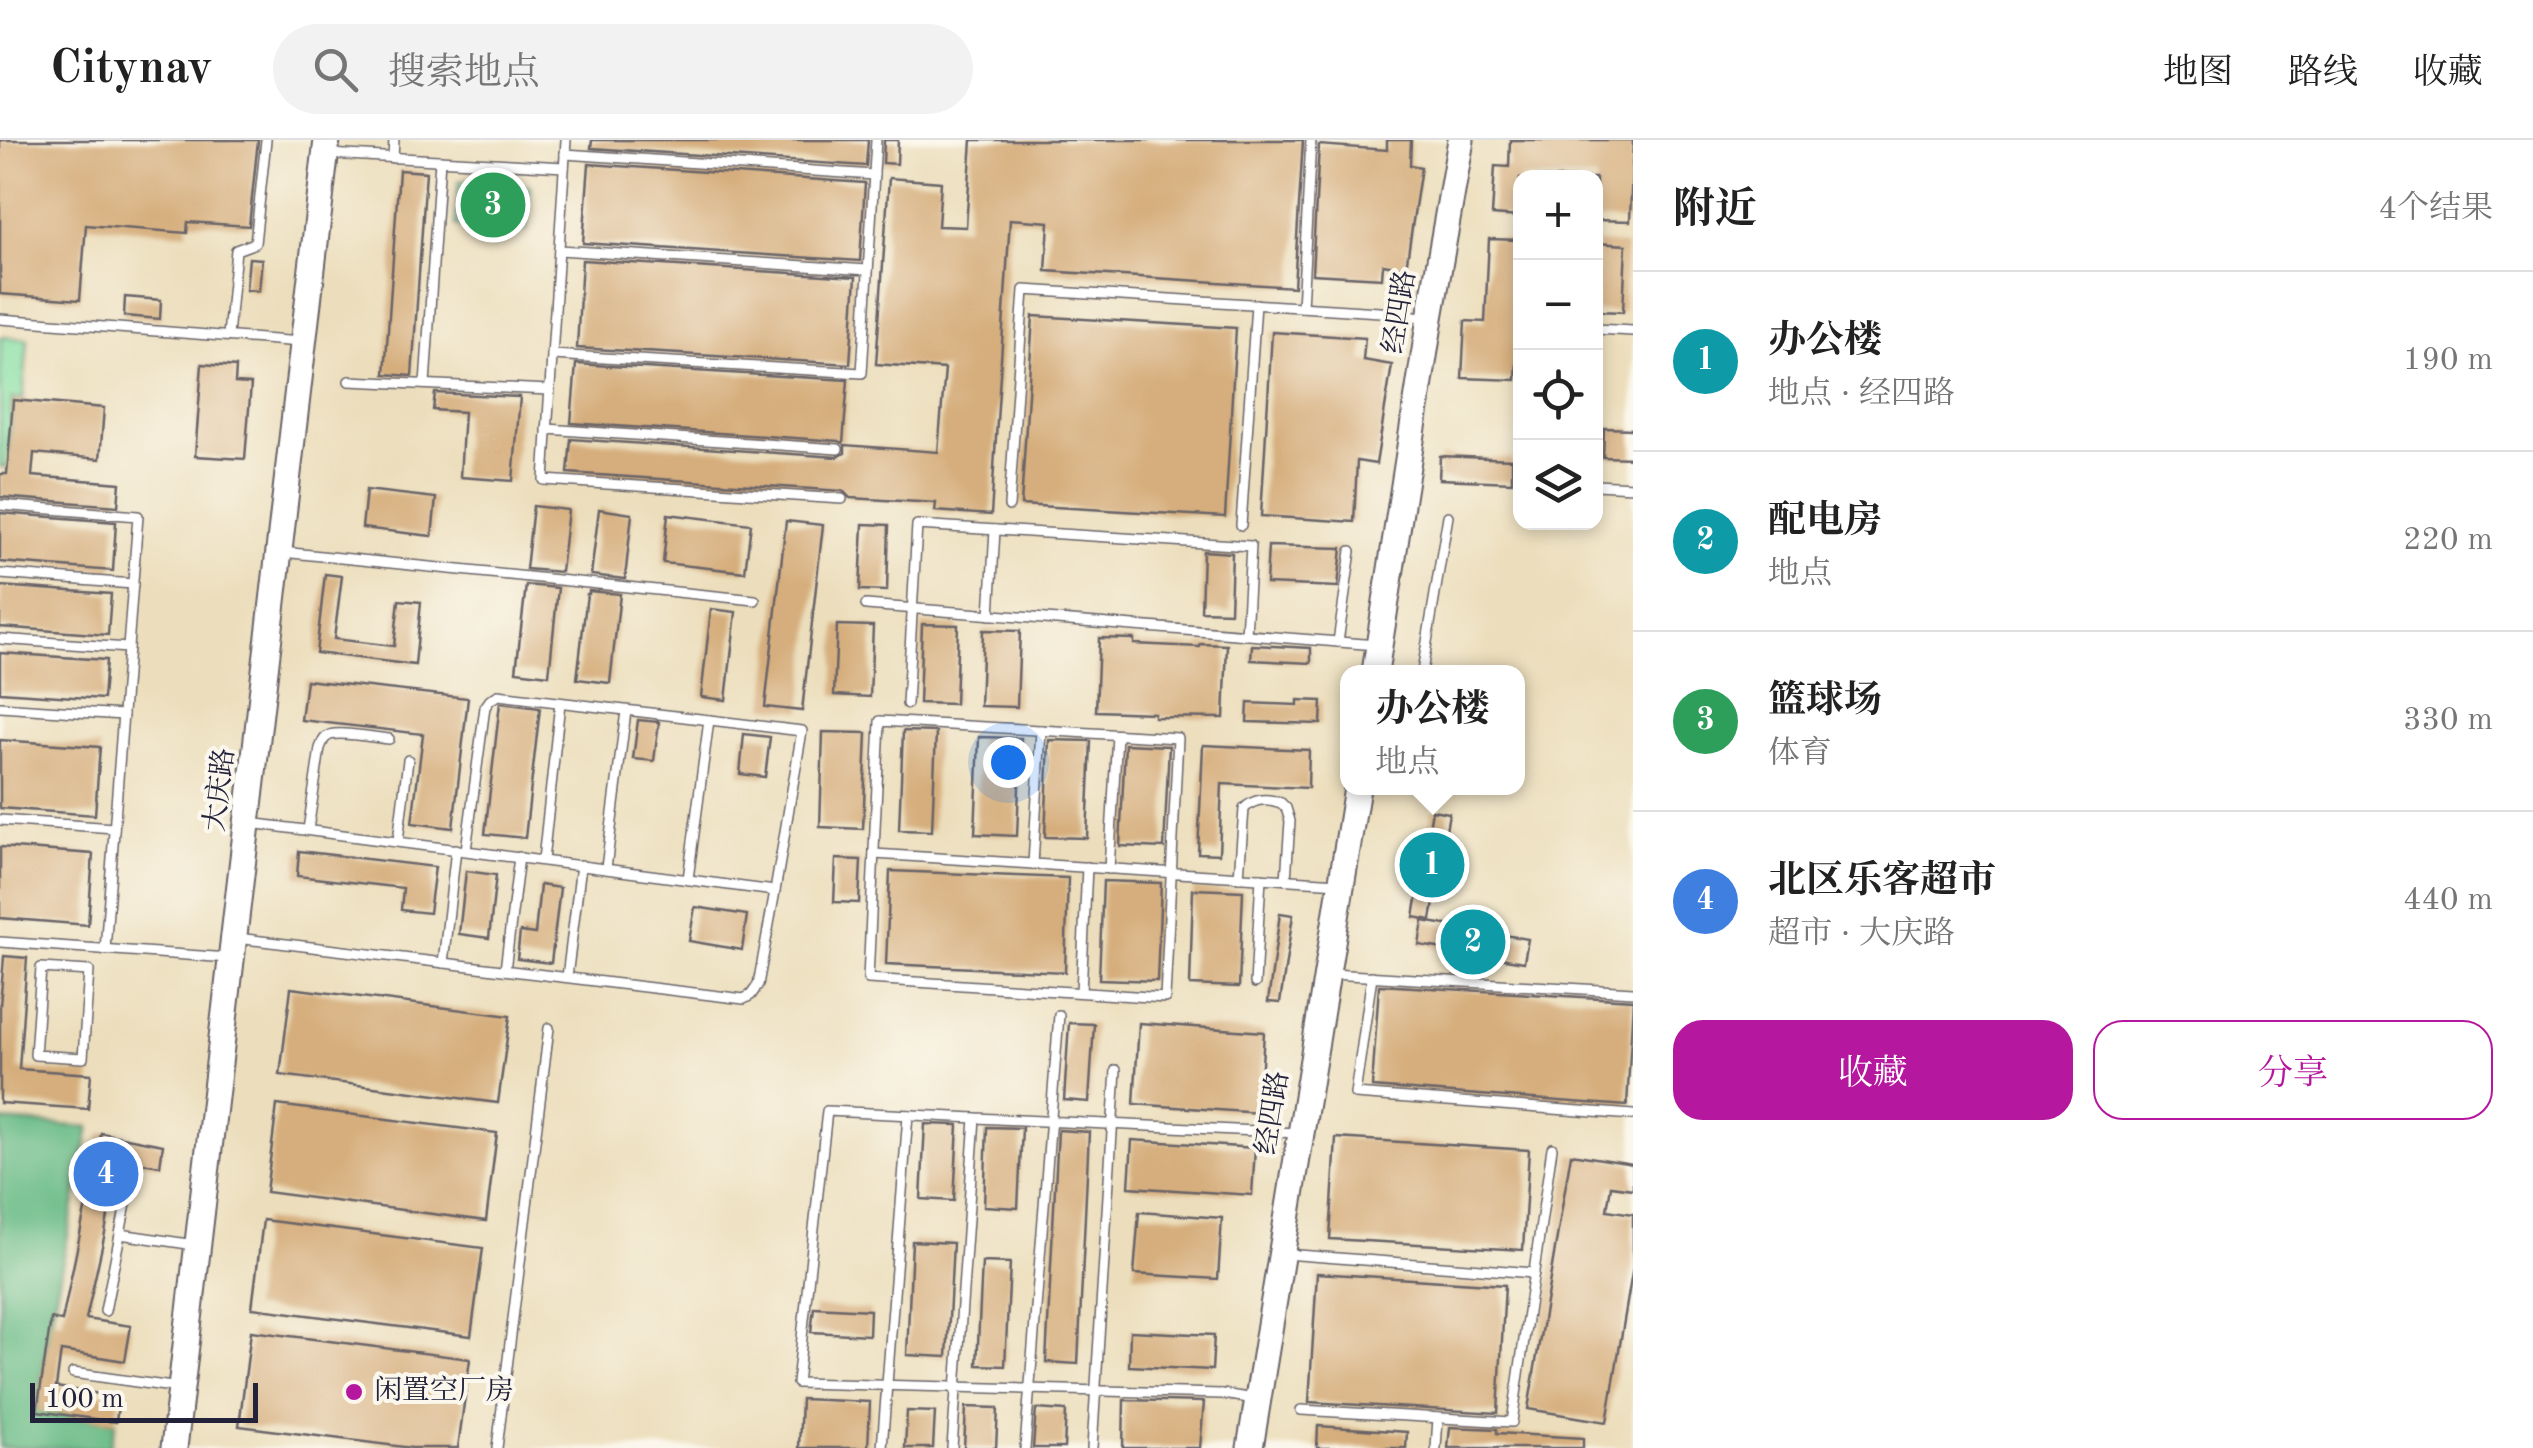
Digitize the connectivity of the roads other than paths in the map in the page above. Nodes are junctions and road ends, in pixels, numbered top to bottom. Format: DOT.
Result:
graph roads {
  1 [pos="266,140"];
  2 [pos="394,140"];
  3 [pos="566,140"];
  4 [pos="876,140"];
  5 [pos="1311,140"];
  6 [pos="1461,140"];
  7 [pos="327,147"];
  8 [pos="565,154"];
  9 [pos="393,158"];
  10 [pos="440,160"];
  11 [pos="564,167"];
  12 [pos="874,176"];
  13 [pos="559,250"];
  14 [pos="868,270"];
  15 [pos="1256,304"];
  16 [pos="1302,307"];
  17 [pos="1430,318"];
  18 [pos="0,319"];
  19 [pos="1603,329"];
  20 [pos="1633,331"];
  21 [pos="228,336"];
  22 [pos="304,342"];
  23 [pos="552,355"];
  24 [pos="349,380"];
  25 [pos="425,384"];
  26 [pos="550,390"];
  27 [pos="548,429"];
  28 [pos="838,449"];
  29 [pos="1603,486"];
  30 [pos="1633,488"];
  31 [pos="842,499"];
  32 [pos="0,506"];
  33 [pos="1009,506"];
  34 [pos="1448,516"];
  35 [pos="1241,524"];
  36 [pos="994,530"];
  37 [pos="1351,551"];
  38 [pos="279,552"];
  39 [pos="0,574"];
  40 [pos="133,584"];
  41 [pos="754,600"];
  42 [pos="866,605"];
  43 [pos="913,609"];
  44 [pos="990,615"];
  45 [pos="1246,635"];
  46 [pos="0,639"];
  47 [pos="1338,642"];
  48 [pos="1380,645"];
  49 [pos="128,648"];
  50 [pos="1377,665"];
  51 [pos="1423,665"];
  52 [pos="560,703"];
  53 [pos="907,704"];
  54 [pos="0,706"];
  55 [pos="626,710"];
  56 [pos="123,715"];
  57 [pos="709,720"];
  58 [pos="1040,730"];
  59 [pos="1117,735"];
  60 [pos="389,739"];
  61 [pos="408,760"];
  62 [pos="1356,795"];
  63 [pos="0,820"];
  64 [pos="248,822"];
  65 [pos="114,828"];
  66 [pos="308,830"];
  67 [pos="398,842"];
  68 [pos="461,849"];
  69 [pos="874,854"];
  70 [pos="520,857"];
  71 [pos="543,860"];
  72 [pos="1033,864"];
  73 [pos="581,865"];
  74 [pos="1088,867"];
  75 [pos="606,868"];
  76 [pos="1109,869"];
  77 [pos="1171,873"];
  78 [pos="1239,877"];
  79 [pos="1261,878"];
  80 [pos="688,879"];
  81 [pos="1286,880"];
  82 [pos="1342,884"];
  83 [pos="776,891"];
  84 [pos="0,942"];
  85 [pos="64,947"];
  86 [pos="233,948"];
  87 [pos="104,950"];
  88 [pos="443,963"];
  89 [pos="62,969"];
  90 [pos="505,970"];
  91 [pos="1327,974"];
  92 [pos="1372,976"];
  93 [pos="566,977"];
  94 [pos="1254,983"];
  95 [pos="1080,992"];
  96 [pos="1633,992"];
  97 [pos="1059,1015"];
  98 [pos="549,1028"];
  99 [pos="1116,1070"];
  100 [pos="908,1115"];
  101 [pos="1633,1115"];
  102 [pos="975,1118"];
  103 [pos="1051,1121"];
  104 [pos="1113,1124"];
  105 [pos="1302,1133"];
  106 [pos="1552,1148"];
  107 [pos="132,1168"];
  108 [pos="120,1234"];
  109 [pos="198,1246"];
  110 [pos="1282,1254"];
  111 [pos="1534,1273"];
  112 [pos="105,1311"];
  113 [pos="73,1373"];
  114 [pos="887,1386"];
  115 [pos="181,1388"];
  116 [pos="956,1388"];
  117 [pos="1030,1389"];
  118 [pos="1096,1391"];
  119 [pos="1258,1400"];
  120 [pos="1301,1410"];
  121 [pos="1438,1418"];
  122 [pos="174,1448"];
  123 [pos="498,1448"];
  124 [pos="882,1448"];
  125 [pos="952,1448"];
  126 [pos="1025,1448"];
  127 [pos="1092,1448"];
  128 [pos="1250,1448"];
  129 [pos="1436,1448"];
  1 -- 21 [label="lane"];
  2 -- 9 [label="lane"];
  3 -- 8 [label="lane"];
  4 -- 12 [label="lane"];
  5 -- 16 [label="lane"];
  6 -- 17 [label="street, 经四路"];
  7 -- 9 [label="lane"];
  7 -- 22 [label="street, 大庆路"];
  8 -- 11 [label="lane"];
  8 -- 12 [label="lane"];
  9 -- 10 [label="lane"];
  10 -- 11 [label="lane"];
  10 -- 25 [label="lane"];
  11 -- 13 [label="lane"];
  12 -- 14 [label="lane"];
  13 -- 14 [label="lane"];
  13 -- 23 [label="lane"];
  14 -- 23 [label="lane"];
  15 -- 16 [label="lane"];
  15 -- 33 [label="lane"];
  15 -- 35 [label="lane"];
  16 -- 17 [label="lane"];
  17 -- 48 [label="street, 经四路"];
  18 -- 21 [label="lane"];
  19 -- 20 [label="lane"];
  21 -- 22 [label="lane"];
  22 -- 38 [label="street, 大庆路"];
  23 -- 26 [label="lane"];
  24 -- 25 [label="lane"];
  25 -- 26 [label="lane"];
  26 -- 27 [label="lane"];
  27 -- 28 [label="lane"];
  27 -- 31 [label="lane"];
  29 -- 30 [label="lane"];
  32 -- 40 [label="lane"];
  34 -- 51 [label="lane"];
  36 -- 43 [label="lane"];
  36 -- 44 [label="lane"];
  36 -- 45 [label="lane"];
  37 -- 47 [label="lane"];
  38 -- 41 [label="lane"];
  38 -- 64 [label="street, 大庆路"];
  39 -- 40 [label="lane"];
  40 -- 49 [label="lane"];
  42 -- 43 [label="lane"];
  43 -- 44 [label="lane"];
  43 -- 53 [label="lane"];
  44 -- 45 [label="lane"];
  45 -- 47 [label="lane"];
  46 -- 49 [label="lane"];
  47 -- 48 [label="lane"];
  48 -- 50 [label="street, 经四路"];
  49 -- 56 [label="lane"];
  52 -- 55 [label="lane"];
  52 -- 68 [label="lane"];
  52 -- 71 [label="lane"];
  54 -- 56 [label="lane"];
  55 -- 57 [label="lane"];
  55 -- 75 [label="lane"];
  56 -- 65 [label="lane"];
  57 -- 80 [label="lane"];
  57 -- 83 [label="lane"];
  58 -- 59 [label="lane"];
  58 -- 69 [label="lane"];
  58 -- 72 [label="lane"];
  59 -- 76 [label="lane"];
  59 -- 77 [label="lane"];
  60 -- 66 [label="lane"];
  61 -- 67 [label="lane"];
  62 -- 82 [label="street, 经四路"];
  63 -- 65 [label="lane"];
  64 -- 66 [label="lane"];
  64 -- 86 [label="street, 大庆路"];
  65 -- 87 [label="lane"];
  66 -- 67 [label="lane"];
  67 -- 68 [label="lane"];
  68 -- 70 [label="lane"];
  68 -- 88 [label="lane"];
  69 -- 72 [label="lane"];
  69 -- 95 [label="lane"];
  70 -- 71 [label="lane"];
  70 -- 90 [label="lane"];
  71 -- 73 [label="lane"];
  72 -- 74 [label="lane"];
  73 -- 75 [label="lane"];
  73 -- 93 [label="lane"];
  74 -- 76 [label="lane"];
  74 -- 95 [label="lane"];
  75 -- 80 [label="lane"];
  76 -- 77 [label="lane"];
  77 -- 78 [label="lane"];
  77 -- 95 [label="lane"];
  78 -- 79 [label="lane"];
  78 -- 81 [label="lane"];
  79 -- 81 [label="lane"];
  79 -- 94 [label="lane"];
  80 -- 83 [label="lane"];
  81 -- 82 [label="lane"];
  82 -- 91 [label="street, 经四路"];
  83 -- 93 [label="lane"];
  84 -- 85 [label="lane"];
  85 -- 87 [label="lane"];
  85 -- 89 [label="lane"];
  86 -- 87 [label="lane"];
  86 -- 88 [label="lane"];
  86 -- 109 [label="street, 大庆路"];
  88 -- 90 [label="lane"];
  89 -- 89 [label="lane"];
  90 -- 93 [label="lane"];
  91 -- 92 [label="lane"];
  91 -- 105 [label="street, 经四路"];
  92 -- 96 [label="lane"];
  92 -- 101 [label="lane"];
  97 -- 103 [label="lane"];
  98 -- 123 [label="lane"];
  99 -- 104 [label="lane"];
  100 -- 102 [label="lane"];
  100 -- 114 [label="lane"];
  100 -- 114 [label="lane"];
  102 -- 103 [label="lane"];
  102 -- 116 [label="lane"];
  103 -- 104 [label="lane"];
  103 -- 117 [label="lane"];
  104 -- 105 [label="lane"];
  104 -- 118 [label="lane"];
  105 -- 110 [label="street, 经四路"];
  106 -- 111 [label="lane"];
  107 -- 108 [label="lane"];
  108 -- 109 [label="lane"];
  108 -- 112 [label="lane"];
  109 -- 115 [label="street, 大庆路"];
  110 -- 111 [label="lane"];
  110 -- 119 [label="street, 经四路"];
  111 -- 121 [label="lane"];
  113 -- 115 [label="lane"];
  114 -- 116 [label="lane"];
  114 -- 124 [label="lane"];
  115 -- 122 [label="street, 大庆路"];
  116 -- 117 [label="lane"];
  116 -- 125 [label="lane"];
  117 -- 118 [label="lane"];
  117 -- 126 [label="lane"];
  118 -- 119 [label="lane"];
  118 -- 127 [label="lane"];
  119 -- 128 [label="street, 经四路"];
  120 -- 121 [label="lane"];
  121 -- 129 [label="lane"];
}
